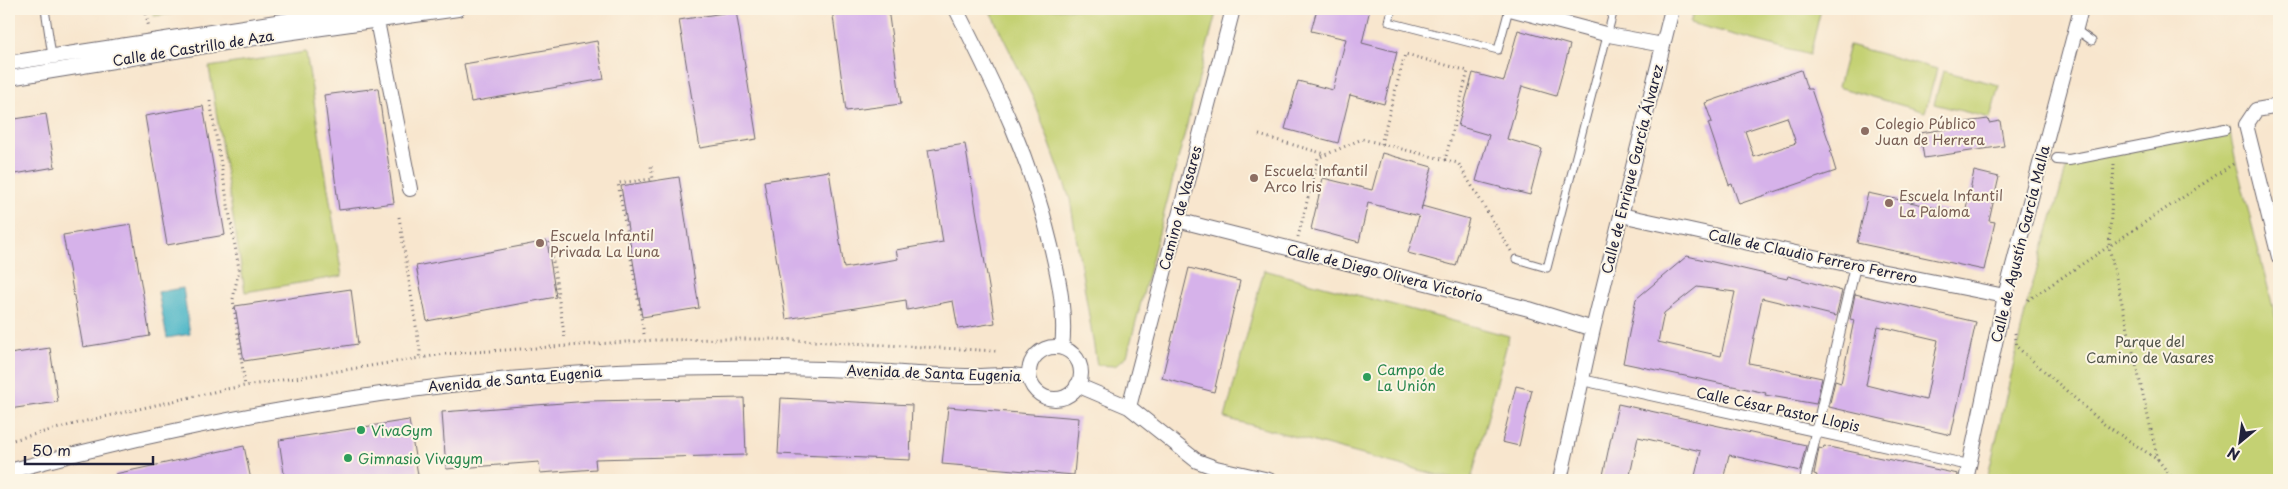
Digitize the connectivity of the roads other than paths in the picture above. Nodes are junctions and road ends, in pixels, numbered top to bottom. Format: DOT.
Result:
graph roads {
  1 [pos="45,9"];
  2 [pos="360,9"];
  3 [pos="458,9"];
  4 [pos="956,9"];
  5 [pos="1233,9"];
  6 [pos="1392,9"];
  7 [pos="1510,9"];
  8 [pos="1614,9"];
  9 [pos="1672,9"];
  10 [pos="2081,9"];
  11 [pos="377,21"];
  12 [pos="2075,29"];
  13 [pos="1609,35"];
  14 [pos="2092,41"];
  15 [pos="1663,45"];
  16 [pos="52,56"];
  17 [pos="9,63"];
  18 [pos="9,78"];
  19 [pos="2279,106"];
  20 [pos="2225,129"];
  21 [pos="2057,159"];
  22 [pos="410,189"];
  23 [pos="1621,215"];
  24 [pos="1177,220"];
  25 [pos="2279,257"];
  26 [pos="1516,259"];
  27 [pos="1855,266"];
  28 [pos="2005,296"];
  29 [pos="1593,329"];
  30 [pos="1062,348"];
  31 [pos="1030,377"];
  32 [pos="1582,380"];
  33 [pos="1077,385"];
  34 [pos="1129,407"];
  35 [pos="1817,432"];
  36 [pos="1969,465"];
  37 [pos="9,471"];
  38 [pos="1269,480"];
  39 [pos="1560,480"];
  40 [pos="1805,480"];
  41 [pos="1966,480"];
  1 -- 16 [label="lane"];
  2 -- 16 [label="street, Calle de Castrillo de Aza"];
  3 -- 11 [label="street, Calle de Castrillo de Aza"];
  4 -- 30 [label="street"];
  5 -- 24 [label="street, Camino de Vasares"];
  6 -- 7 [label="lane"];
  7 -- 13 [label="street"];
  8 -- 13 [label="lane"];
  9 -- 15 [label="street, Calle de Enrique García Álvarez"];
  10 -- 12 [label="street, Calle de Agustín García Malla"];
  11 -- 18 [label="street, Calle de Castrillo de Aza"];
  11 -- 22 [label="street"];
  12 -- 14 [label="lane"];
  12 -- 28 [label="street, Calle de Agustín García Malla"];
  13 -- 15 [label="street"];
  13 -- 26 [label="lane"];
  15 -- 23 [label="street, Calle de Enrique García Álvarez"];
  16 -- 17 [label="street, Calle de Castrillo de Aza"];
  19 -- 25 [label="street"];
  20 -- 21 [label="street"];
  23 -- 27 [label="street, Calle de Claudio Ferrero Ferrero"];
  23 -- 29 [label="street, Calle de Enrique García Álvarez"];
  24 -- 29 [label="street, Calle de Diego Olivera Victorio"];
  24 -- 34 [label="street, Camino de Vasares"];
  27 -- 28 [label="street, Calle de Claudio Ferrero Ferrero"];
  27 -- 35 [label="street"];
  28 -- 36 [label="street, Calle de Agustín García Malla"];
  29 -- 32 [label="street, Calle de Enrique García Álvarez"];
  30 -- 31 [label="street"];
  30 -- 33 [label="street"];
  31 -- 33 [label="street"];
  31 -- 37 [label="street, Avenida de Santa Eugenia"];
  32 -- 35 [label="street, Calle César Pastor Llopis"];
  32 -- 39 [label="street, Calle de Enrique García Álvarez"];
  33 -- 34 [label="street"];
  34 -- 38 [label="street"];
  35 -- 36 [label="street, Calle César Pastor Llopis"];
  35 -- 40 [label="street"];
  36 -- 41 [label="street, Calle de Agustín García Malla"];
}
